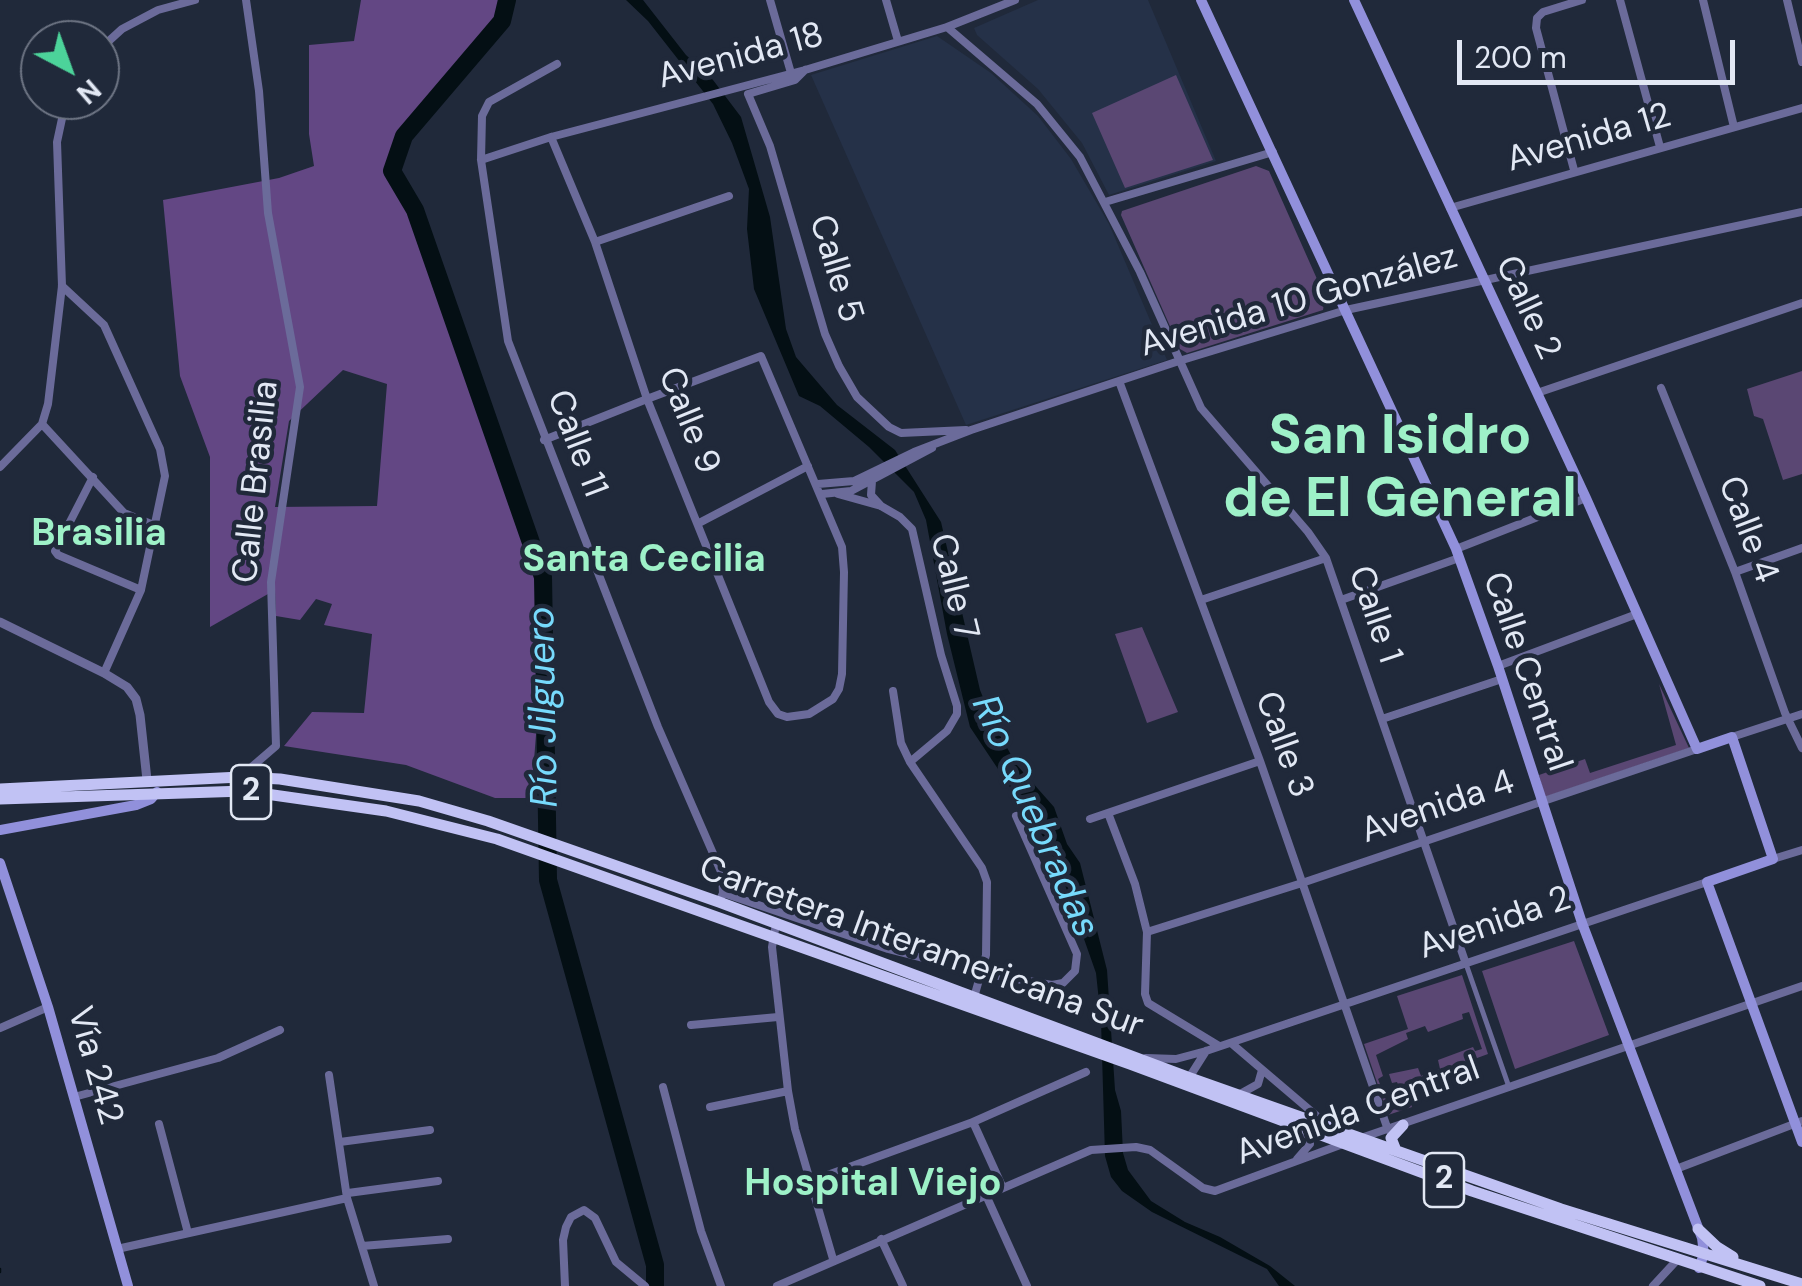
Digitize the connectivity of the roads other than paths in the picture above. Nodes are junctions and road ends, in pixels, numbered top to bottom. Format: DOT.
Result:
graph roads {
  1 [pos="195,0"];
  2 [pos="246,0"];
  3 [pos="770,0"];
  4 [pos="886,0"];
  5 [pos="1014,0"];
  6 [pos="1201,0"];
  7 [pos="1354,0"];
  8 [pos="1582,0"];
  9 [pos="1620,0"];
  10 [pos="1702,0"];
  11 [pos="1786,0"];
  12 [pos="947,27"];
  13 [pos="120,31"];
  14 [pos="898,41"];
  15 [pos="1802,62"];
  16 [pos="558,64"];
  17 [pos="805,70"];
  18 [pos="791,74"];
  19 [pos="1802,108"];
  20 [pos="62,120"];
  21 [pos="1734,127"];
  22 [pos="551,136"];
  23 [pos="1660,147"];
  24 [pos="1274,151"];
  25 [pos="480,160"];
  26 [pos="1574,170"];
  27 [pos="729,196"];
  28 [pos="1105,202"];
  29 [pos="1450,208"];
  30 [pos="1802,212"];
  31 [pos="595,242"];
  32 [pos="1483,279"];
  33 [pos="62,286"];
  34 [pos="1802,303"];
  35 [pos="1346,310"];
  36 [pos="1179,360"];
  37 [pos="1120,381"];
  38 [pos="1661,388"];
  39 [pos="1537,393"];
  40 [pos="647,399"];
  41 [pos="42,424"];
  42 [pos="970,430"];
  43 [pos="544,440"];
  44 [pos="808,466"];
  45 [pos="0,467"];
  46 [pos="875,476"];
  47 [pos="93,477"];
  48 [pos="818,484"];
  49 [pos="822,494"];
  50 [pos="838,494"];
  51 [pos="1586,498"];
  52 [pos="880,506"];
  53 [pos="699,523"];
  54 [pos="156,526"];
  55 [pos="1802,548"];
  56 [pos="1457,554"];
  57 [pos="1326,558"];
  58 [pos="1735,572"];
  59 [pos="141,590"];
  60 [pos="1201,600"];
  61 [pos="1341,600"];
  62 [pos="1637,614"];
  63 [pos="0,622"];
  64 [pos="1498,666"];
  65 [pos="104,673"];
  66 [pos="1502,679"];
  67 [pos="893,691"];
  68 [pos="1802,714"];
  69 [pos="1790,718"];
  70 [pos="1382,719"];
  71 [pos="1732,737"];
  72 [pos="1802,748"];
  73 [pos="1697,749"];
  74 [pos="1260,761"];
  75 [pos="910,762"];
  76 [pos="240,777"];
  77 [pos="271,778"];
  78 [pos="147,780"];
  79 [pos="0,789"];
  80 [pos="168,792"];
  81 [pos="104,794"];
  82 [pos="0,799"];
  83 [pos="1541,802"];
  84 [pos="1108,812"];
  85 [pos="1016,816"];
  86 [pos="1090,819"];
  87 [pos="0,830"];
  88 [pos="1425,842"];
  89 [pos="1802,850"];
  90 [pos="1773,859"];
  91 [pos="0,862"];
  92 [pos="1707,882"];
  93 [pos="1302,883"];
  94 [pos="721,898"];
  95 [pos="713,916"];
  96 [pos="1582,923"];
  97 [pos="774,931"];
  98 [pos="1147,932"];
  99 [pos="1466,964"];
  100 [pos="982,973"];
  101 [pos="1802,986"];
  102 [pos="972,1003"];
  103 [pos="1752,1003"];
  104 [pos="1343,1004"];
  105 [pos="48,1007"];
  106 [pos="778,1017"];
  107 [pos="691,1025"];
  108 [pos="0,1028"];
  109 [pos="280,1030"];
  110 [pos="1231,1042"];
  111 [pos="1220,1046"];
  112 [pos="1629,1047"];
  113 [pos="1206,1051"];
  114 [pos="1135,1061"];
  115 [pos="1262,1070"];
  116 [pos="1086,1072"];
  117 [pos="329,1075"];
  118 [pos="1188,1081"];
  119 [pos="663,1087"];
  120 [pos="1509,1087"];
  121 [pos="788,1091"];
  122 [pos="1240,1094"];
  123 [pos="74,1097"];
  124 [pos="710,1107"];
  125 [pos="973,1122"];
  126 [pos="1799,1122"];
  127 [pos="158,1124"];
  128 [pos="1403,1125"];
  129 [pos="1296,1126"];
  130 [pos="1328,1126"];
  131 [pos="430,1130"];
  132 [pos="1388,1130"];
  133 [pos="1361,1138"];
  134 [pos="340,1142"];
  135 [pos="1802,1142"];
  136 [pos="1342,1144"];
  137 [pos="1395,1148"];
  138 [pos="1294,1162"];
  139 [pos="1676,1169"];
  140 [pos="438,1181"];
  141 [pos="811,1182"];
  142 [pos="1002,1186"];
  143 [pos="986,1193"];
  144 [pos="347,1196"];
  145 [pos="1698,1229"];
  146 [pos="188,1232"];
  147 [pos="881,1238"];
  148 [pos="448,1240"];
  149 [pos="362,1246"];
  150 [pos="117,1249"];
  151 [pos="1704,1254"];
  152 [pos="833,1259"];
  153 [pos="1677,1260"];
  154 [pos="1750,1267"];
  155 [pos="1699,1268"];
  156 [pos="641,1284"];
  157 [pos="1802,1284"];
  158 [pos="128,1286"];
  159 [pos="374,1286"];
  160 [pos="564,1286"];
  161 [pos="721,1286"];
  162 [pos="777,1286"];
  163 [pos="903,1286"];
  164 [pos="1027,1286"];
  165 [pos="1653,1286"];
  166 [pos="1760,1286"];
  1 -- 13 [label="street"];
  2 -- 76 [label="street, Calle Brasilia"];
  3 -- 18 [label="street"];
  4 -- 14 [label="street"];
  5 -- 12 [label="street, Avenida 18"];
  6 -- 24 [label="main road, Calle Central"];
  7 -- 29 [label="main road, Calle 2"];
  8 -- 26 [label="street"];
  9 -- 23 [label="street"];
  10 -- 21 [label="street"];
  11 -- 15 [label="street"];
  12 -- 14 [label="street, Avenida 18"];
  12 -- 28 [label="street, Calle 1"];
  14 -- 17 [label="street, Avenida 18"];
  16 -- 25 [label="street, Calle 11"];
  17 -- 18 [label="street, Avenida 18"];
  17 -- 42 [label="street, Calle 5"];
  18 -- 22 [label="street, Avenida 18"];
  19 -- 21 [label="street, Avenida 12"];
  20 -- 33 [label="street"];
  21 -- 23 [label="street, Avenida 12"];
  22 -- 25 [label="street, Avenida 18"];
  22 -- 31 [label="street, Calle 9"];
  23 -- 26 [label="street, Avenida 12"];
  24 -- 28 [label="street"];
  24 -- 35 [label="main road, Calle Central"];
  25 -- 43 [label="street, Calle 11"];
  26 -- 29 [label="street, Avenida 12"];
  27 -- 31 [label="street"];
  28 -- 36 [label="street, Calle 1"];
  29 -- 32 [label="main road, Calle 2"];
  30 -- 32 [label="street, Avenida 10 González"];
  31 -- 40 [label="street, Calle 9"];
  32 -- 35 [label="street, Avenida 10 González"];
  32 -- 39 [label="main road, Calle 2"];
  33 -- 41 [label="street"];
  33 -- 54 [label="street"];
  34 -- 39 [label="street"];
  35 -- 36 [label="street, Avenida 10 González"];
  35 -- 56 [label="main road, Calle Central"];
  36 -- 37 [label="street, Avenida 10 González"];
  36 -- 57 [label="street, Calle 1"];
  37 -- 42 [label="street, Avenida 10 González"];
  37 -- 60 [label="street, Calle 3"];
  38 -- 58 [label="street, Calle 4"];
  39 -- 51 [label="main road, Calle 2"];
  40 -- 43 [label="street"];
  40 -- 44 [label="street"];
  40 -- 53 [label="street, Calle 9"];
  41 -- 45 [label="street"];
  41 -- 47 [label="street"];
  42 -- 46 [label="street, Avenida 10 González"];
  43 -- 94 [label="street, Calle 11"];
  44 -- 48 [label="street"];
  44 -- 53 [label="street"];
  46 -- 48 [label="street, Avenida 10 González"];
  46 -- 50 [label="street, Avenida 10 González"];
  46 -- 52 [label="street, Calle 7"];
  47 -- 54 [label="street"];
  47 -- 59 [label="street"];
  48 -- 49 [label="street"];
  49 -- 50 [label="street, Avenida 10 González"];
  49 -- 53 [label="street, Calle 9"];
  50 -- 52 [label="street, Calle 7"];
  51 -- 56 [label="street"];
  51 -- 62 [label="main road, Calle 2"];
  52 -- 75 [label="street, Calle 7"];
  54 -- 59 [label="street"];
  55 -- 58 [label="street"];
  56 -- 61 [label="street"];
  56 -- 64 [label="main road, Calle Central"];
  57 -- 60 [label="street"];
  57 -- 61 [label="street, Calle 1"];
  58 -- 69 [label="street, Calle 4"];
  59 -- 65 [label="street"];
  60 -- 74 [label="street, Calle 3"];
  61 -- 70 [label="street, Calle 1"];
  62 -- 64 [label="street"];
  62 -- 73 [label="main road, Calle 2"];
  63 -- 65 [label="street"];
  64 -- 66 [label="main road, Calle Central"];
  65 -- 78 [label="street"];
  66 -- 70 [label="street"];
  66 -- 83 [label="main road, Calle Central"];
  67 -- 75 [label="street"];
  68 -- 69 [label="street, Avenida 4"];
  69 -- 71 [label="street, Avenida 4"];
  69 -- 72 [label="street, Calle 4"];
  70 -- 88 [label="street, Calle 1"];
  71 -- 73 [label="main road, Avenida 4"];
  71 -- 90 [label="main road"];
  73 -- 83 [label="street, Avenida 4"];
  74 -- 84 [label="street"];
  74 -- 93 [label="street, Calle 3"];
  75 -- 100 [label="street"];
  76 -- 77 [label="highway, Carretera Interamericana Sur / 2"];
  76 -- 78 [label="highway, Carretera Interamericana Sur / 2"];
  77 -- 80 [label="highway"];
  77 -- 94 [label="highway, Carretera Interamericana Sur / 2"];
  78 -- 79 [label="highway, Carretera Interamericana Sur / 2"];
  78 -- 80 [label="highway"];
  78 -- 81 [label="highway"];
  80 -- 81 [label="highway, Carretera Interamericana Sur / 2"];
  80 -- 87 [label="main road"];
  80 -- 95 [label="highway, Carretera Interamericana Sur / 2"];
  81 -- 82 [label="highway, Carretera Interamericana Sur / 2"];
  83 -- 88 [label="street, Avenida 4"];
  83 -- 96 [label="main road, Calle Central"];
  84 -- 86 [label="street"];
  84 -- 98 [label="street"];
  85 -- 100 [label="street"];
  88 -- 93 [label="street, Avenida 4"];
  88 -- 99 [label="street, Calle 1"];
  89 -- 90 [label="street, Avenida 2"];
  90 -- 92 [label="main road, Avenida 2"];
  91 -- 105 [label="main road, Vía 242"];
  92 -- 96 [label="street, Avenida 2"];
  92 -- 103 [label="main road"];
  93 -- 98 [label="street, Avenida 4"];
  93 -- 104 [label="street, Calle 3"];
  94 -- 95 [label="highway"];
  94 -- 97 [label="highway, Carretera Interamericana Sur / 2"];
  94 -- 100 [label="street"];
  95 -- 97 [label="highway, Carretera Interamericana Sur / 2"];
  96 -- 99 [label="street, Avenida 2"];
  96 -- 112 [label="main road, Calle Central"];
  97 -- 102 [label="highway, Carretera Interamericana Sur / 2"];
  97 -- 106 [label="street"];
  98 -- 111 [label="street"];
  99 -- 104 [label="street, Avenida 2"];
  99 -- 120 [label="street, Calle 1"];
  100 -- 102 [label="street"];
  101 -- 103 [label="street, Avenida Central"];
  102 -- 114 [label="highway, Carretera Interamericana Sur / 2"];
  102 -- 114 [label="highway, Carretera Interamericana Sur / 2"];
  103 -- 112 [label="street, Avenida Central"];
  103 -- 126 [label="main road"];
  104 -- 110 [label="street, Avenida 2"];
  104 -- 132 [label="street, Calle 3"];
  105 -- 108 [label="street"];
  105 -- 123 [label="main road, Vía 242"];
  106 -- 107 [label="street"];
  106 -- 121 [label="street"];
  109 -- 123 [label="street"];
  110 -- 111 [label="street, Avenida 2"];
  110 -- 115 [label="street"];
  111 -- 113 [label="street, Avenida 2"];
  112 -- 120 [label="street, Avenida Central"];
  112 -- 139 [label="main road, Calle Central"];
  113 -- 114 [label="street, Avenida 2"];
  113 -- 118 [label="street"];
  114 -- 118 [label="highway, Carretera Interamericana Sur / 2"];
  115 -- 122 [label="street"];
  115 -- 130 [label="street"];
  116 -- 125 [label="street"];
  117 -- 134 [label="street"];
  118 -- 122 [label="highway, Carretera Interamericana Sur / 2"];
  118 -- 129 [label="highway, Carretera Interamericana Sur / 2"];
  119 -- 161 [label="street"];
  120 -- 128 [label="street, Avenida Central"];
  121 -- 124 [label="street"];
  121 -- 141 [label="street"];
  122 -- 130 [label="highway, Carretera Interamericana Sur / 2"];
  123 -- 150 [label="main road, Vía 242"];
  125 -- 141 [label="street"];
  125 -- 142 [label="street"];
  126 -- 135 [label="main road"];
  126 -- 139 [label="street"];
  127 -- 146 [label="street"];
  128 -- 132 [label="street, Avenida Central"];
  128 -- 137 [label="highway"];
  129 -- 136 [label="highway, Carretera Interamericana Sur / 2"];
  129 -- 138 [label="street"];
  130 -- 133 [label="highway, Carretera Interamericana Sur / 2"];
  131 -- 134 [label="street"];
  132 -- 133 [label="street, Avenida Central"];
  133 -- 136 [label="street, Avenida Central"];
  133 -- 137 [label="highway, Carretera Interamericana Sur / 2"];
  134 -- 144 [label="street"];
  136 -- 138 [label="street, Avenida Central"];
  136 -- 153 [label="highway, Carretera Interamericana Sur / 2"];
  137 -- 151 [label="highway, Carretera Interamericana Sur / 2"];
  138 -- 142 [label="street, Avenida Central"];
  139 -- 145 [label="main road, Calle Central"];
  140 -- 144 [label="street"];
  141 -- 152 [label="street"];
  142 -- 143 [label="street, Avenida Central"];
  143 -- 147 [label="street, Avenida Central"];
  143 -- 164 [label="street"];
  144 -- 146 [label="street"];
  144 -- 149 [label="street"];
  145 -- 151 [label="main road, Calle Central"];
  145 -- 154 [label="highway"];
  146 -- 150 [label="street"];
  147 -- 152 [label="street, Avenida Central"];
  147 -- 163 [label="street"];
  148 -- 149 [label="street"];
  149 -- 159 [label="street"];
  150 -- 158 [label="main road, Vía 242"];
  151 -- 154 [label="highway, Carretera Interamericana Sur / 2"];
  151 -- 155 [label="main road"];
  152 -- 162 [label="street, Avenida Central"];
  153 -- 155 [label="highway, Carretera Interamericana Sur / 2"];
  153 -- 165 [label="street"];
  154 -- 157 [label="highway, Carretera Interamericana Sur / 2"];
  155 -- 166 [label="highway, Carretera Interamericana Sur / 2"];
  156 -- 160 [label="street"];
}
